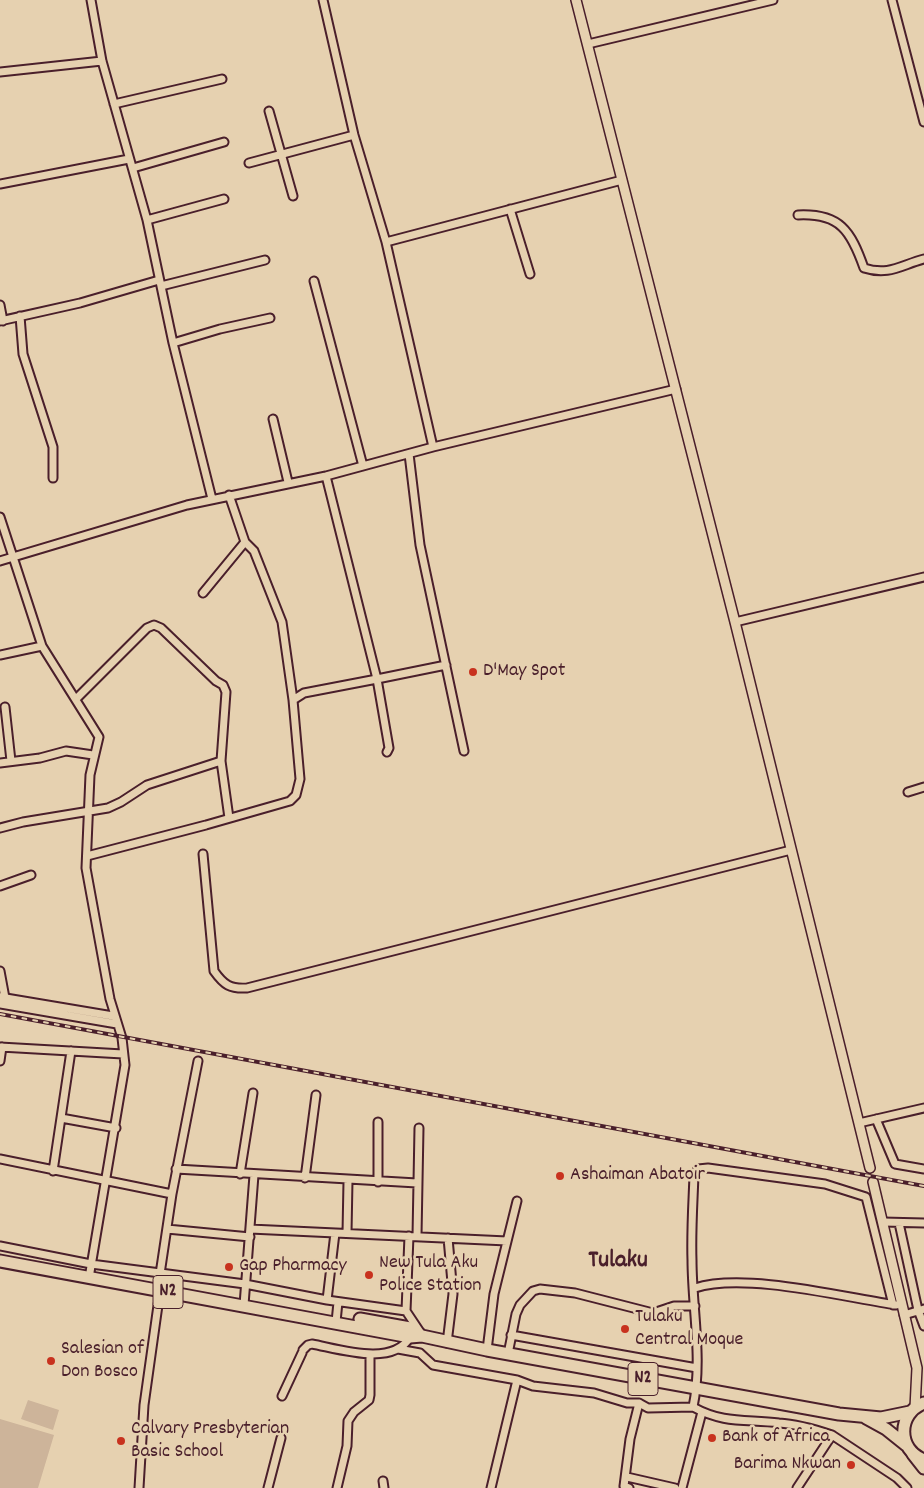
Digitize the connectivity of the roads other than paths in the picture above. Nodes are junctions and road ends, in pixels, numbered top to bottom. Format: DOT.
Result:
graph roads {
  1 [pos="91,0"];
  2 [pos="323,0"];
  3 [pos="576,0"];
  4 [pos="773,0"];
  5 [pos="892,0"];
  6 [pos="588,44"];
  7 [pos="102,61"];
  8 [pos="0,72"];
  9 [pos="222,79"];
  10 [pos="114,104"];
  11 [pos="269,111"];
  12 [pos="924,122"];
  13 [pos="354,135"];
  14 [pos="224,142"];
  15 [pos="281,155"];
  16 [pos="129,159"];
  17 [pos="249,163"];
  18 [pos="133,168"];
  19 [pos="622,180"];
  20 [pos="0,184"];
  21 [pos="293,196"];
  22 [pos="224,199"];
  23 [pos="510,209"];
  24 [pos="798,215"];
  25 [pos="147,220"];
  26 [pos="386,242"];
  27 [pos="924,258"];
  28 [pos="265,260"];
  29 [pos="530,274"];
  30 [pos="314,281"];
  31 [pos="160,283"];
  32 [pos="0,305"];
  33 [pos="20,316"];
  34 [pos="270,318"];
  35 [pos="2,321"];
  36 [pos="173,343"];
  37 [pos="676,389"];
  38 [pos="273,419"];
  39 [pos="433,448"];
  40 [pos="409,454"];
  41 [pos="363,466"];
  42 [pos="326,476"];
  43 [pos="53,478"];
  44 [pos="288,482"];
  45 [pos="229,495"];
  46 [pos="212,499"];
  47 [pos="0,517"];
  48 [pos="245,542"];
  49 [pos="14,556"];
  50 [pos="0,561"];
  51 [pos="924,577"];
  52 [pos="203,593"];
  53 [pos="735,622"];
  54 [pos="42,646"];
  55 [pos="0,655"];
  56 [pos="446,664"];
  57 [pos="377,679"];
  58 [pos="76,699"];
  59 [pos="293,700"];
  60 [pos="5,707"];
  61 [pos="464,751"];
  62 [pos="387,752"];
  63 [pos="93,755"];
  64 [pos="12,761"];
  65 [pos="221,761"];
  66 [pos="0,763"];
  67 [pos="924,787"];
  68 [pos="908,792"];
  69 [pos="88,811"];
  70 [pos="230,818"];
  71 [pos="0,828"];
  72 [pos="791,850"];
  73 [pos="203,854"];
  74 [pos="86,856"];
  75 [pos="31,875"];
  76 [pos="0,886"];
  77 [pos="0,971"];
  78 [pos="2,998"];
  79 [pos="0,1004"];
  80 [pos="113,1016"];
  81 [pos="117,1024"];
  82 [pos="1,1047"];
  83 [pos="71,1051"];
  84 [pos="123,1054"];
  85 [pos="0,1061"];
  86 [pos="198,1061"];
  87 [pos="253,1093"];
  88 [pos="316,1095"];
  89 [pos="924,1108"];
  90 [pos="61,1118"];
  91 [pos="876,1119"];
  92 [pos="378,1122"];
  93 [pos="859,1123"];
  94 [pos="116,1128"];
  95 [pos="419,1128"];
  96 [pos="0,1159"];
  97 [pos="870,1168"];
  98 [pos="176,1169"];
  99 [pos="924,1169"];
  100 [pos="53,1171"];
  101 [pos="240,1174"];
  102 [pos="254,1175"];
  103 [pos="305,1178"];
  104 [pos="106,1181"];
  105 [pos="348,1181"];
  106 [pos="378,1182"];
  107 [pos="873,1182"];
  108 [pos="417,1183"];
  109 [pos="172,1194"];
  110 [pos="517,1201"];
  111 [pos="882,1222"];
  112 [pos="899,1223"];
  113 [pos="924,1223"];
  114 [pos="250,1228"];
  115 [pos="167,1230"];
  116 [pos="336,1233"];
  117 [pos="346,1233"];
  118 [pos="409,1236"];
  119 [pos="417,1236"];
  120 [pos="250,1237"];
  121 [pos="448,1238"];
  122 [pos="507,1241"];
  123 [pos="0,1246"];
  124 [pos="0,1261"];
  125 [pos="91,1264"];
  126 [pos="160,1274"];
  127 [pos="89,1278"];
  128 [pos="246,1284"];
  129 [pos="694,1288"];
  130 [pos="160,1291"];
  131 [pos="327,1300"];
  132 [pos="338,1302"];
  133 [pos="244,1305"];
  134 [pos="695,1306"];
  135 [pos="899,1308"];
  136 [pos="921,1309"];
  137 [pos="406,1311"];
  138 [pos="336,1322"];
  139 [pos="924,1326"];
  140 [pos="511,1335"];
  141 [pos="416,1336"];
  142 [pos="447,1343"];
  143 [pos="398,1349"];
  144 [pos="487,1350"];
  145 [pos="370,1354"];
  146 [pos="508,1354"];
  147 [pos="697,1368"];
  148 [pos="917,1368"];
  149 [pos="924,1378"];
  150 [pos="517,1380"];
  151 [pos="697,1388"];
  152 [pos="282,1396"];
  153 [pos="639,1403"];
  154 [pos="693,1407"];
  155 [pos="916,1408"];
  156 [pos="702,1412"];
  157 [pos="864,1417"];
  158 [pos="832,1435"];
  159 [pos="281,1438"];
  160 [pos="910,1450"];
  161 [pos="924,1460"];
  162 [pos="924,1468"];
  163 [pos="627,1476"];
  164 [pos="626,1487"];
  165 [pos="139,1488"];
  166 [pos="268,1488"];
  167 [pos="337,1488"];
  168 [pos="491,1488"];
  169 [pos="675,1488"];
  170 [pos="682,1488"];
  171 [pos="797,1488"];
  172 [pos="907,1488"];
  1 -- 7 [label="street"];
  2 -- 13 [label="street"];
  3 -- 6 [label="street"];
  4 -- 6 [label="street"];
  5 -- 12 [label="street"];
  6 -- 19 [label="street"];
  7 -- 8 [label="street"];
  7 -- 10 [label="street"];
  9 -- 10 [label="street"];
  10 -- 16 [label="street"];
  11 -- 15 [label="street"];
  13 -- 15 [label="street"];
  13 -- 26 [label="street"];
  14 -- 18 [label="street"];
  15 -- 17 [label="street"];
  15 -- 21 [label="street"];
  16 -- 18 [label="street"];
  16 -- 20 [label="street"];
  18 -- 25 [label="street"];
  19 -- 23 [label="street"];
  19 -- 37 [label="street"];
  22 -- 25 [label="street"];
  23 -- 26 [label="street"];
  23 -- 29 [label="street"];
  24 -- 27 [label="street"];
  25 -- 31 [label="street"];
  26 -- 39 [label="street"];
  28 -- 31 [label="street"];
  30 -- 41 [label="street"];
  31 -- 33 [label="street"];
  31 -- 36 [label="street"];
  32 -- 35 [label="street"];
  33 -- 35 [label="street"];
  33 -- 43 [label="street"];
  34 -- 36 [label="street"];
  36 -- 46 [label="street"];
  37 -- 39 [label="street"];
  37 -- 53 [label="street"];
  38 -- 44 [label="street"];
  39 -- 40 [label="street"];
  40 -- 41 [label="street"];
  40 -- 56 [label="street"];
  41 -- 42 [label="street"];
  42 -- 44 [label="street"];
  42 -- 57 [label="street"];
  44 -- 45 [label="street"];
  45 -- 46 [label="street"];
  45 -- 48 [label="street"];
  46 -- 49 [label="street"];
  47 -- 49 [label="street"];
  48 -- 52 [label="street"];
  48 -- 59 [label="street"];
  49 -- 50 [label="street"];
  49 -- 54 [label="street"];
  51 -- 53 [label="street"];
  53 -- 72 [label="street"];
  54 -- 55 [label="street"];
  54 -- 58 [label="street"];
  56 -- 57 [label="street"];
  56 -- 61 [label="street"];
  57 -- 59 [label="street"];
  57 -- 62 [label="street"];
  58 -- 63 [label="street"];
  58 -- 65 [label="street"];
  59 -- 70 [label="street"];
  60 -- 64 [label="street"];
  63 -- 64 [label="street"];
  63 -- 69 [label="street"];
  64 -- 66 [label="street"];
  65 -- 69 [label="street"];
  65 -- 70 [label="street"];
  67 -- 68 [label="street"];
  69 -- 71 [label="street"];
  69 -- 74 [label="street"];
  70 -- 74 [label="street"];
  72 -- 73 [label="street"];
  72 -- 93 [label="street"];
  74 -- 80 [label="street"];
  75 -- 76 [label="street"];
  77 -- 78 [label="street"];
  78 -- 80 [label="street"];
  79 -- 81 [label="street"];
  80 -- 81 [label="street"];
  81 -- 84 [label="street"];
  82 -- 83 [label="street"];
  82 -- 85 [label="street"];
  83 -- 84 [label="street"];
  83 -- 90 [label="street"];
  84 -- 94 [label="street"];
  86 -- 98 [label="street"];
  87 -- 101 [label="street"];
  88 -- 103 [label="street"];
  89 -- 91 [label="street"];
  90 -- 94 [label="street"];
  90 -- 100 [label="street"];
  91 -- 93 [label="street"];
  91 -- 99 [label="street"];
  92 -- 106 [label="street"];
  93 -- 97 [label="street"];
  94 -- 104 [label="street"];
  95 -- 108 [label="street"];
  96 -- 100 [label="street"];
  98 -- 101 [label="street"];
  98 -- 109 [label="street"];
  100 -- 104 [label="street"];
  101 -- 102 [label="street"];
  102 -- 103 [label="street"];
  102 -- 114 [label="street"];
  103 -- 105 [label="street"];
  104 -- 109 [label="street"];
  104 -- 125 [label="street"];
  105 -- 106 [label="street"];
  105 -- 117 [label="street"];
  106 -- 108 [label="street"];
  107 -- 111 [label="street"];
  108 -- 119 [label="street"];
  109 -- 115 [label="street"];
  110 -- 122 [label="street"];
  111 -- 112 [label="street"];
  111 -- 135 [label="street"];
  112 -- 113 [label="street"];
  112 -- 136 [label="street"];
  114 -- 116 [label="street"];
  114 -- 120 [label="street"];
  115 -- 120 [label="street"];
  115 -- 126 [label="street"];
  116 -- 117 [label="street"];
  116 -- 131 [label="street"];
  117 -- 118 [label="street"];
  118 -- 119 [label="street"];
  118 -- 137 [label="street"];
  119 -- 121 [label="street"];
  120 -- 128 [label="street"];
  121 -- 122 [label="street"];
  121 -- 142 [label="street"];
  122 -- 144 [label="street"];
  123 -- 125 [label="street"];
  124 -- 127 [label="main road, N2"];
  125 -- 126 [label="street"];
  125 -- 127 [label="street"];
  126 -- 128 [label="street"];
  127 -- 130 [label="main road, N2"];
  128 -- 131 [label="street"];
  128 -- 133 [label="street"];
  129 -- 134 [label="street"];
  129 -- 135 [label="street"];
  129 -- 135 [label="street"];
  130 -- 133 [label="main road, N2"];
  130 -- 165 [label="street"];
  131 -- 132 [label="street"];
  132 -- 137 [label="street"];
  132 -- 138 [label="street"];
  133 -- 138 [label="main road, N2"];
  134 -- 140 [label="street"];
  134 -- 147 [label="street"];
  135 -- 136 [label="street"];
  135 -- 148 [label="street"];
  136 -- 139 [label="street"];
  137 -- 141 [label="street"];
  138 -- 141 [label="main road, N2"];
  140 -- 146 [label="street"];
  140 -- 147 [label="street"];
  141 -- 142 [label="main road, N2"];
  141 -- 143 [label="street"];
  142 -- 144 [label="main road, N2"];
  143 -- 145 [label="street"];
  143 -- 150 [label="street"];
  144 -- 146 [label="main road, N2"];
  145 -- 152 [label="street"];
  145 -- 167 [label="street"];
  146 -- 151 [label="main road, N2"];
  147 -- 151 [label="street"];
  148 -- 149 [label="street"];
  148 -- 155 [label="street"];
  150 -- 153 [label="street"];
  150 -- 168 [label="street"];
  151 -- 154 [label="street"];
  151 -- 157 [label="main road, N2"];
  153 -- 154 [label="street"];
  153 -- 163 [label="street"];
  154 -- 156 [label="street"];
  155 -- 157 [label="main road, N2"];
  155 -- 160 [label="main road"];
  156 -- 158 [label="street"];
  156 -- 170 [label="street"];
  157 -- 160 [label="main road, N2"];
  158 -- 171 [label="street"];
  158 -- 172 [label="street"];
  159 -- 166 [label="street"];
  160 -- 161 [label="main road, N2"];
  160 -- 162 [label="main road"];
  163 -- 164 [label="street"];
  163 -- 169 [label="street"];
}
